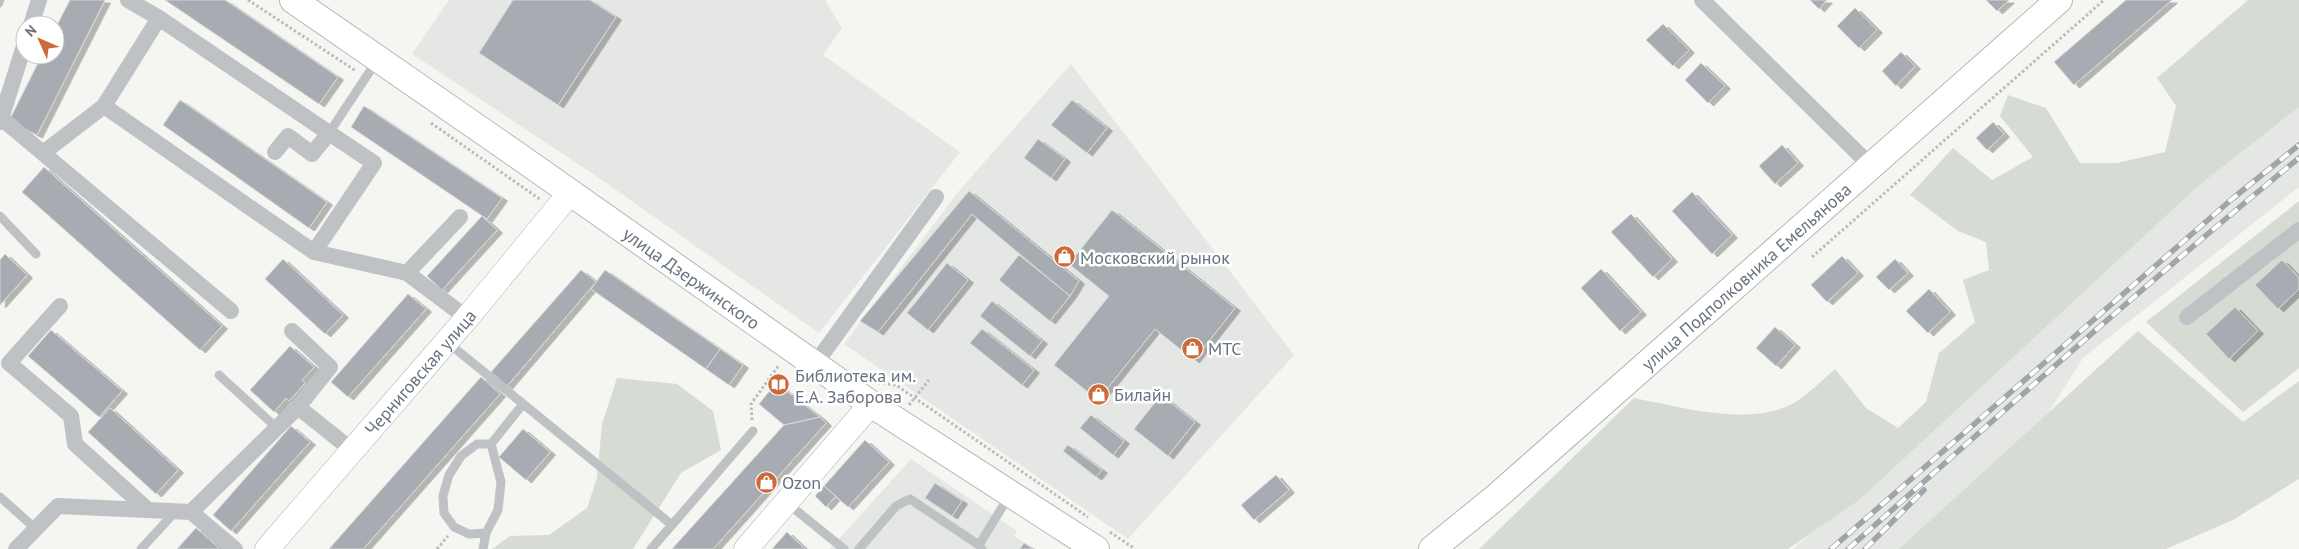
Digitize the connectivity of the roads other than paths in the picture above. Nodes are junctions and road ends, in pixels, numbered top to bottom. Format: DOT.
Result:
graph roads {
  1 [pos="39,0"];
  2 [pos="128,0"];
  3 [pos="293,0"];
  4 [pos="1702,0"];
  5 [pos="2059,0"];
  6 [pos="34,15"];
  7 [pos="159,18"];
  8 [pos="378,59"];
  9 [pos="18,65"];
  10 [pos="104,106"];
  11 [pos="1,120"];
  12 [pos="329,133"];
  13 [pos="276,152"];
  14 [pos="44,153"];
  15 [pos="1870,166"];
  16 [pos="570,193"];
  17 [pos="936,197"];
  18 [pos="0,216"];
  19 [pos="460,217"];
  20 [pos="2299,230"];
  21 [pos="314,252"];
  22 [pos="36,254"];
  23 [pos="407,273"];
  24 [pos="60,306"];
  25 [pos="231,311"];
  26 [pos="2187,317"];
  27 [pos="467,318"];
  28 [pos="292,331"];
  29 [pos="447,342"];
  30 [pos="814,364"];
  31 [pos="219,375"];
  32 [pos="523,404"];
  33 [pos="871,404"];
  34 [pos="298,407"];
  35 [pos="276,428"];
  36 [pos="753,431"];
  37 [pos="491,444"];
  38 [pos="352,450"];
  39 [pos="1010,493"];
  40 [pos="0,497"];
  41 [pos="786,503"];
  42 [pos="148,510"];
  43 [pos="184,511"];
  44 [pos="672,526"];
  45 [pos="36,529"];
  46 [pos="486,532"];
  47 [pos="980,547"];
  48 [pos="16,549"];
  49 [pos="141,549"];
  50 [pos="235,549"];
  51 [pos="267,549"];
  52 [pos="483,549"];
  53 [pos="651,549"];
  54 [pos="746,549"];
  55 [pos="844,549"];
  56 [pos="858,549"];
  57 [pos="1096,549"];
  58 [pos="1432,549"];
  1 -- 6 [label="street"];
  2 -- 7 [label="street"];
  3 -- 8 [label="main road, улица Дзержинского"];
  4 -- 15 [label="street"];
  5 -- 15 [label="main road, улица Подполковника Емельянова"];
  7 -- 10 [label="street"];
  7 -- 12 [label="street"];
  8 -- 12 [label="lane"];
  8 -- 16 [label="main road, улица Дзержинского"];
  9 -- 11 [label="street"];
  10 -- 14 [label="street"];
  10 -- 21 [label="street"];
  11 -- 14 [label="street"];
  12 -- 13 [label="street"];
  12 -- 21 [label="street"];
  14 -- 25 [label="street"];
  15 -- 58 [label="main road, улица Подполковника Емельянова"];
  16 -- 27 [label="main road, Черниговская улица"];
  16 -- 30 [label="main road, улица Дзержинского"];
  17 -- 30 [label="street"];
  18 -- 22 [label="lane"];
  19 -- 23 [label="street"];
  20 -- 26 [label="street"];
  21 -- 23 [label="street"];
  23 -- 27 [label="street"];
  24 -- 42 [label="street"];
  27 -- 29 [label="main road, Черниговская улица"];
  28 -- 34 [label="street"];
  29 -- 32 [label="lane"];
  29 -- 38 [label="main road, Черниговская улица"];
  30 -- 33 [label="main road, улица Дзержинского"];
  31 -- 35 [label="lane"];
  32 -- 37 [label="lane"];
  32 -- 44 [label="lane"];
  33 -- 39 [label="main road, улица Дзержинского"];
  33 -- 41 [label="main road"];
  34 -- 35 [label="street"];
  34 -- 38 [label="street"];
  35 -- 43 [label="street"];
  36 -- 44 [label="lane"];
  37 -- 46 [label="lane"];
  37 -- 46 [label="lane"];
  38 -- 51 [label="main road, Черниговская улица"];
  39 -- 47 [label="lane"];
  39 -- 57 [label="main road, улица Дзержинского"];
  40 -- 45 [label="lane"];
  41 -- 54 [label="main road"];
  41 -- 55 [label="lane"];
  42 -- 43 [label="street"];
  42 -- 45 [label="street"];
  43 -- 49 [label="lane"];
  43 -- 50 [label="street"];
  44 -- 53 [label="lane"];
  45 -- 48 [label="street"];
  46 -- 52 [label="lane"];
  47 -- 56 [label="lane"];
}
